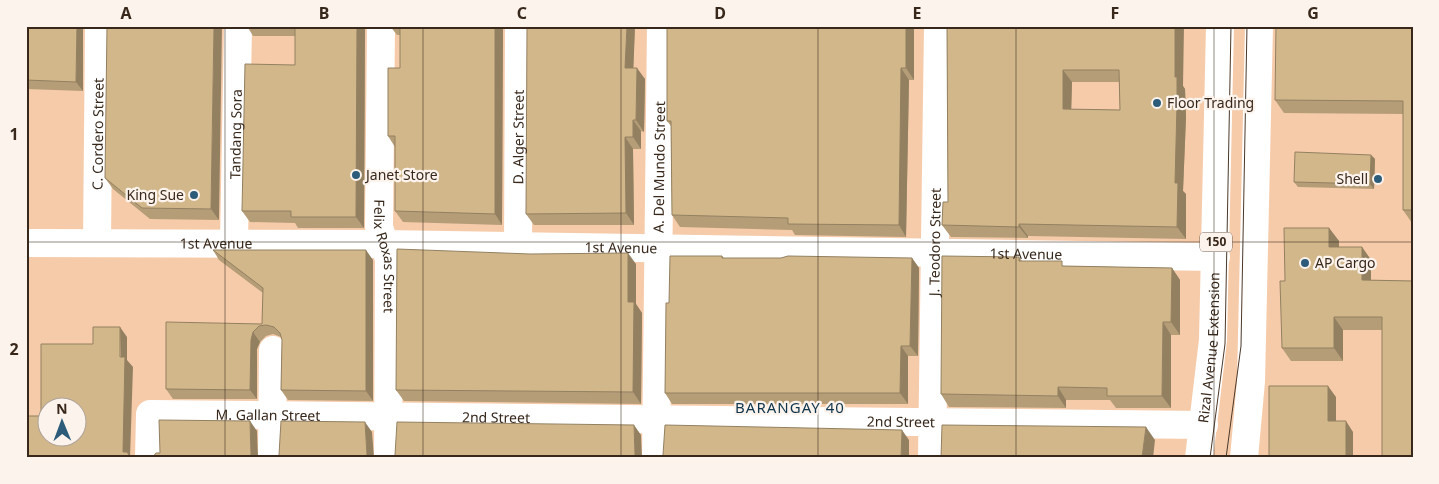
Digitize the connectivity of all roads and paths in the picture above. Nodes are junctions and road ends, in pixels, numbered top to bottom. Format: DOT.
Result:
graph roads {
  1 [pos="99,26"];
  2 [pos="238,26"];
  3 [pos="381,26"];
  4 [pos="520,26"];
  5 [pos="662,26"];
  6 [pos="938,26"];
  7 [pos="1220,26"];
  8 [pos="1258,26"];
  9 [pos="1216,221"];
  10 [pos="1255,223"];
  11 [pos="234,242"];
  12 [pos="26,243"];
  13 [pos="97,243"];
  14 [pos="383,244"];
  15 [pos="518,247"];
  16 [pos="658,249"];
  17 [pos="935,254"];
  18 [pos="1216,257"];
  19 [pos="273,350"];
  20 [pos="272,415"];
  21 [pos="388,416"];
  22 [pos="656,419"];
  23 [pos="932,422"];
  24 [pos="1204,425"];
  25 [pos="149,458"];
  26 [pos="272,458"];
  27 [pos="388,458"];
  28 [pos="656,458"];
  29 [pos="932,458"];
  30 [pos="1199,458"];
  31 [pos="1244,458"];
  1 -- 13 [label="street, C. Cordero Street"];
  2 -- 11 [label="street, Tandang Sora"];
  3 -- 14 [label="street, Felix Roxas Street"];
  4 -- 15 [label="street, D. Alger Street"];
  5 -- 16 [label="street, A. Del Mundo Street"];
  6 -- 17 [label="street, J. Teodoro Street"];
  7 -- 9 [label="street, Rizal Avenue Extension / 150"];
  8 -- 10 [label="street"];
  9 -- 10 [label="street"];
  9 -- 18 [label="street, Rizal Avenue Extension / 150"];
  10 -- 31 [label="street"];
  11 -- 13 [label="street, 1st Avenue"];
  11 -- 14 [label="street, 1st Avenue"];
  12 -- 13 [label="street, 1st Avenue"];
  14 -- 15 [label="street, 1st Avenue"];
  14 -- 21 [label="street, Felix Roxas Street"];
  15 -- 16 [label="street, 1st Avenue"];
  16 -- 17 [label="street, 1st Avenue"];
  16 -- 22 [label="street, A. Del Mundo Street"];
  17 -- 18 [label="street, 1st Avenue"];
  17 -- 23 [label="street, J. Teodoro Street"];
  18 -- 24 [label="street, Rizal Avenue Extension / 150"];
  19 -- 20 [label="street"];
  20 -- 21 [label="street, M. Gallan Street"];
  20 -- 25 [label="street, M. Gallan Street"];
  20 -- 26 [label="street"];
  21 -- 22 [label="street, 2nd Street"];
  21 -- 27 [label="street, Felix Roxas Street"];
  22 -- 23 [label="street, 2nd Street"];
  22 -- 28 [label="street, A. Del Mundo Street"];
  23 -- 24 [label="street, 2nd Street"];
  23 -- 29 [label="street, J. Teodoro Street"];
  24 -- 30 [label="street, Rizal Avenue Extension / 150"];
}
